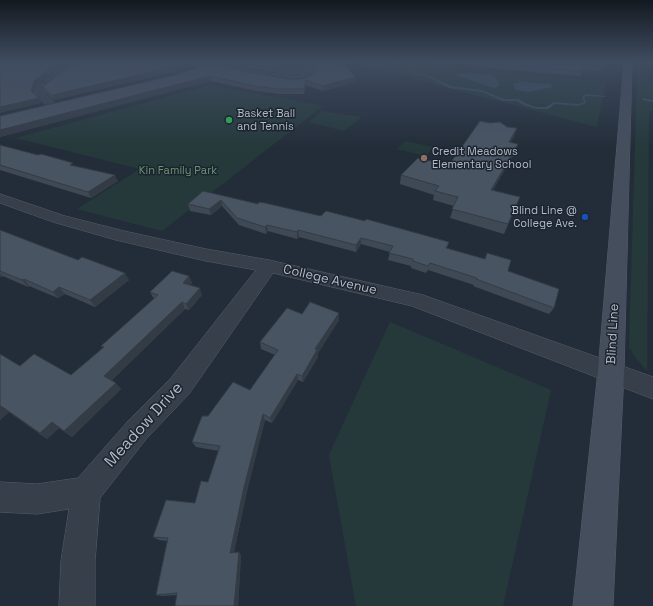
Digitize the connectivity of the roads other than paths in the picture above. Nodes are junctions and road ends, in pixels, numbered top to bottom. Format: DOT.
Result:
graph roads {
  1 [pos="40,90"];
  2 [pos="626,90"];
  3 [pos="37,109"];
  4 [pos="0,198"];
  5 [pos="269,266"];
  6 [pos="611,371"];
  7 [pos="653,388"];
  8 [pos="86,492"];
  9 [pos="0,497"];
  10 [pos="77,606"];
  11 [pos="593,606"];
  1 -- 3 [label="street"];
  2 -- 6 [label="street, Blind Line"];
  4 -- 5 [label="street, College Avenue"];
  5 -- 6 [label="street, College Avenue"];
  5 -- 8 [label="street, Meadow Drive"];
  6 -- 7 [label="street, College Avenue"];
  6 -- 11 [label="street, Blind Line"];
  8 -- 9 [label="street"];
  8 -- 10 [label="street"];
}
